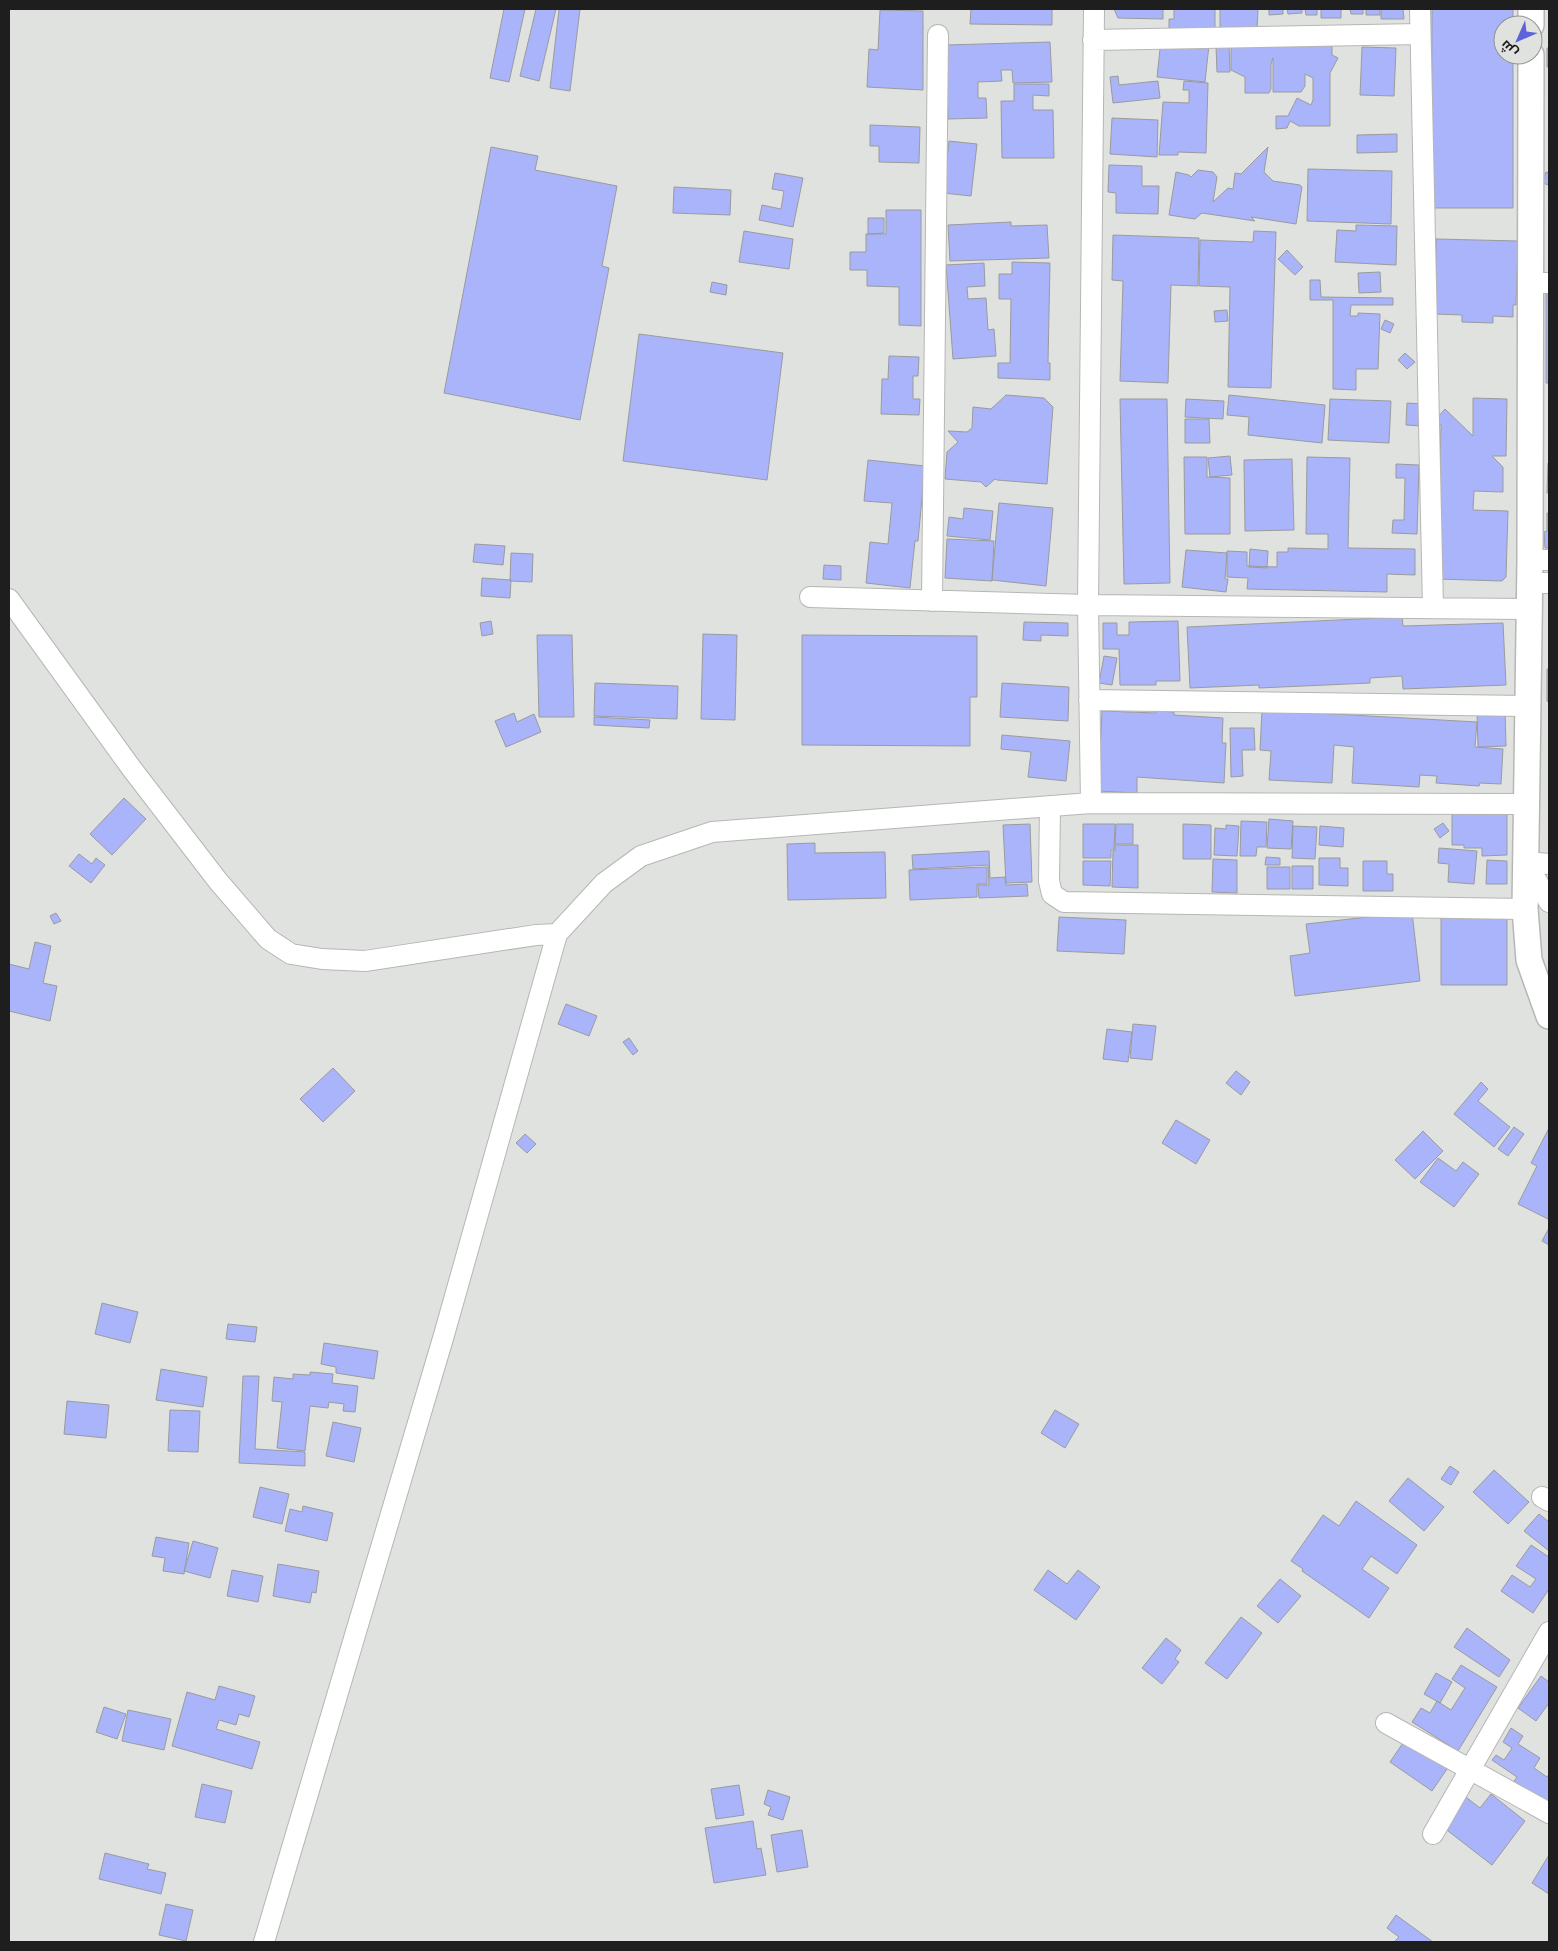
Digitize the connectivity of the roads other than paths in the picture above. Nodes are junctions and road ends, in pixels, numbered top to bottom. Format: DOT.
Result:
graph roads {
  1 [pos="1094,9"];
  2 [pos="1420,9"];
  3 [pos="1420,34"];
  4 [pos="938,35"];
  5 [pos="1093,40"];
  6 [pos="1531,65"];
  7 [pos="1540,283"];
  8 [pos="1540,571"];
  9 [pos="810,597"];
  10 [pos="9,599"];
  11 [pos="932,601"];
  12 [pos="1088,605"];
  13 [pos="1433,608"];
  14 [pos="1529,609"];
  15 [pos="1089,700"];
  16 [pos="1528,706"];
  17 [pos="1091,803"];
  18 [pos="1528,804"];
  19 [pos="1050,806"];
  20 [pos="1538,863"];
  21 [pos="1549,902"];
  22 [pos="1525,908"];
  23 [pos="557,934"];
  24 [pos="1547,1004"];
  25 [pos="1549,1632"];
  26 [pos="1543,1657"];
  27 [pos="1386,1723"];
  28 [pos="1470,1770"];
  29 [pos="1549,1813"];
  30 [pos="1433,1834"];
  31 [pos="264,1942"];
  1 -- 5 [label="street"];
  2 -- 3 [label="street"];
  3 -- 5 [label="street"];
  3 -- 13 [label="street"];
  4 -- 11 [label="street"];
  5 -- 12 [label="street"];
  6 -- 7 [label="main road"];
  7 -- 8 [label="main road"];
  8 -- 14 [label="main road"];
  9 -- 11 [label="street"];
  10 -- 23 [label="street"];
  11 -- 12 [label="street"];
  12 -- 13 [label="street"];
  12 -- 15 [label="street"];
  13 -- 14 [label="street"];
  14 -- 16 [label="main road"];
  15 -- 16 [label="street"];
  15 -- 17 [label="street"];
  16 -- 18 [label="main road"];
  17 -- 18 [label="street"];
  17 -- 19 [label="street"];
  18 -- 20 [label="main road"];
  19 -- 22 [label="street"];
  19 -- 23 [label="street"];
  20 -- 21 [label="street"];
  20 -- 22 [label="main road"];
  22 -- 24 [label="main road"];
  23 -- 31 [label="street"];
  25 -- 26 [label="street"];
  26 -- 28 [label="street"];
  27 -- 28 [label="street"];
  28 -- 29 [label="street"];
  28 -- 30 [label="street"];
}
